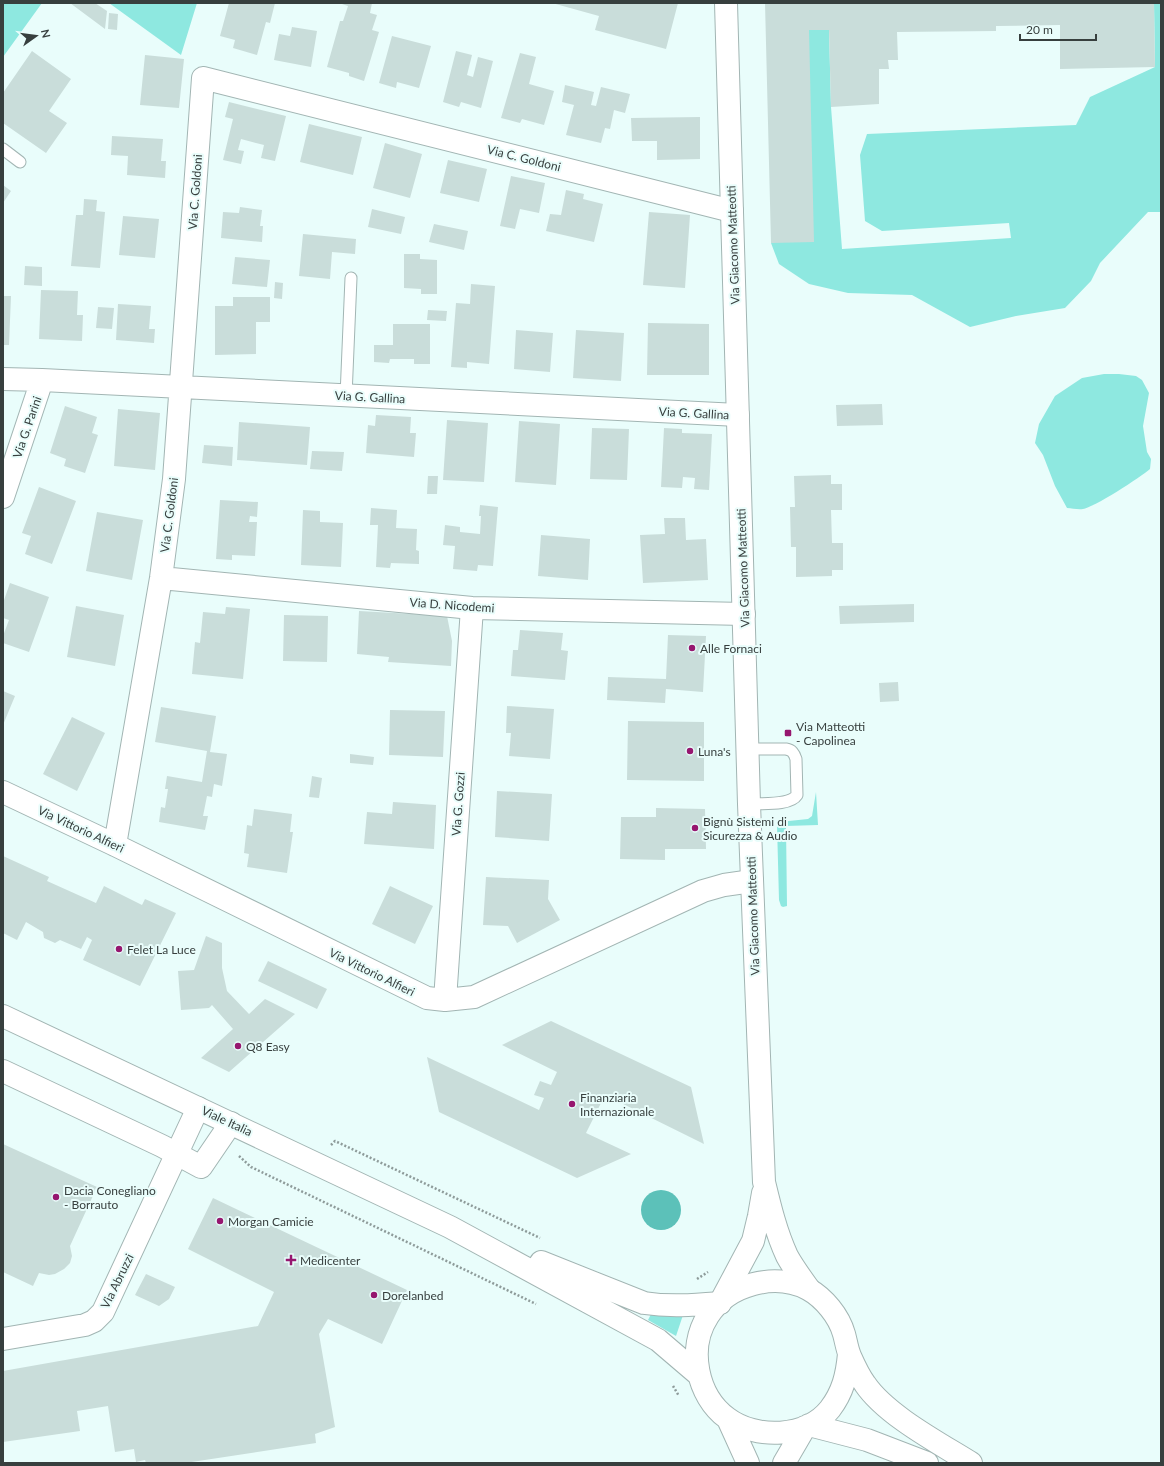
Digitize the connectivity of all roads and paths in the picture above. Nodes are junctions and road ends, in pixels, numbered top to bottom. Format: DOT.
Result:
graph roads {
  1 [pos="726,3"];
  2 [pos="3,149"];
  3 [pos="20,162"];
  4 [pos="732,211"];
  5 [pos="351,278"];
  6 [pos="3,379"];
  7 [pos="42,380"];
  8 [pos="180,388"];
  9 [pos="346,396"];
  10 [pos="738,415"];
  11 [pos="3,497"];
  12 [pos="161,578"];
  13 [pos="472,608"];
  14 [pos="744,614"];
  15 [pos="747,749"];
  16 [pos="3,792"];
  17 [pos="749,804"];
  18 [pos="115,844"];
  19 [pos="752,881"];
  20 [pos="445,1000"];
  21 [pos="3,1016"];
  22 [pos="3,1071"];
  23 [pos="198,1108"];
  24 [pos="231,1123"];
  25 [pos="335,1140"];
  26 [pos="176,1154"];
  27 [pos="250,1168"];
  28 [pos="764,1182"];
  29 [pos="450,1227"];
  30 [pos="541,1238"];
  31 [pos="714,1268"];
  32 [pos="696,1280"];
  33 [pos="809,1289"];
  34 [pos="720,1303"];
  35 [pos="540,1305"];
  36 [pos="3,1339"];
  37 [pos="849,1354"];
  38 [pos="699,1374"];
  39 [pos="670,1379"];
  40 [pos="680,1398"];
  41 [pos="728,1419"];
  42 [pos="807,1426"];
  43 [pos="748,1463"];
  44 [pos="784,1463"];
  45 [pos="927,1463"];
  46 [pos="971,1463"];
  1 -- 4 [label="street, Via Giacomo Matteotti"];
  2 -- 3 [label="lane"];
  4 -- 8 [label="street, Via C. Goldoni"];
  4 -- 10 [label="street, Via Giacomo Matteotti"];
  5 -- 9 [label="lane"];
  6 -- 7 [label="street, Via G. Gallina"];
  7 -- 8 [label="street, Via G. Gallina"];
  7 -- 11 [label="street, Via G. Parini"];
  8 -- 9 [label="street, Via G. Gallina"];
  8 -- 12 [label="street, Via C. Goldoni"];
  9 -- 10 [label="street, Via G. Gallina"];
  10 -- 14 [label="street, Via Giacomo Matteotti"];
  12 -- 13 [label="street, Via D. Nicodemi"];
  12 -- 18 [label="street, Via C. Goldoni"];
  13 -- 14 [label="street, Via D. Nicodemi"];
  13 -- 20 [label="street, Via G. Gozzi"];
  14 -- 15 [label="street, Via Giacomo Matteotti"];
  15 -- 17 [label="street, Via Giacomo Matteotti"];
  15 -- 17 [label="lane"];
  16 -- 18 [label="street, Via Vittorio Alfieri"];
  17 -- 19 [label="street, Via Giacomo Matteotti"];
  18 -- 20 [label="street, Via Vittorio Alfieri"];
  19 -- 20 [label="street, Via Vittorio Alfieri"];
  19 -- 28 [label="street, Via Giacomo Matteotti"];
  21 -- 23 [label="street, Viale Italia"];
  22 -- 26 [label="street"];
  23 -- 24 [label="street, Viale Italia"];
  23 -- 26 [label="street, Via Abruzzi"];
  24 -- 26 [label="street"];
  24 -- 29 [label="street, Viale Italia"];
  25 -- 30 [label="path"];
  26 -- 36 [label="street, Via Abruzzi"];
  27 -- 35 [label="path"];
  28 -- 33 [label="street, Via Giacomo Matteotti"];
  28 -- 34 [label="street, Via Giacomo Matteotti"];
  29 -- 34 [label="street"];
  29 -- 38 [label="street"];
  31 -- 32 [label="path"];
  33 -- 34 [label="street"];
  33 -- 37 [label="street"];
  34 -- 38 [label="street"];
  37 -- 42 [label="street"];
  37 -- 46 [label="street"];
  38 -- 41 [label="street"];
  39 -- 40 [label="path"];
  41 -- 42 [label="street"];
  41 -- 43 [label="street"];
  42 -- 44 [label="street"];
  42 -- 45 [label="street"];
}
